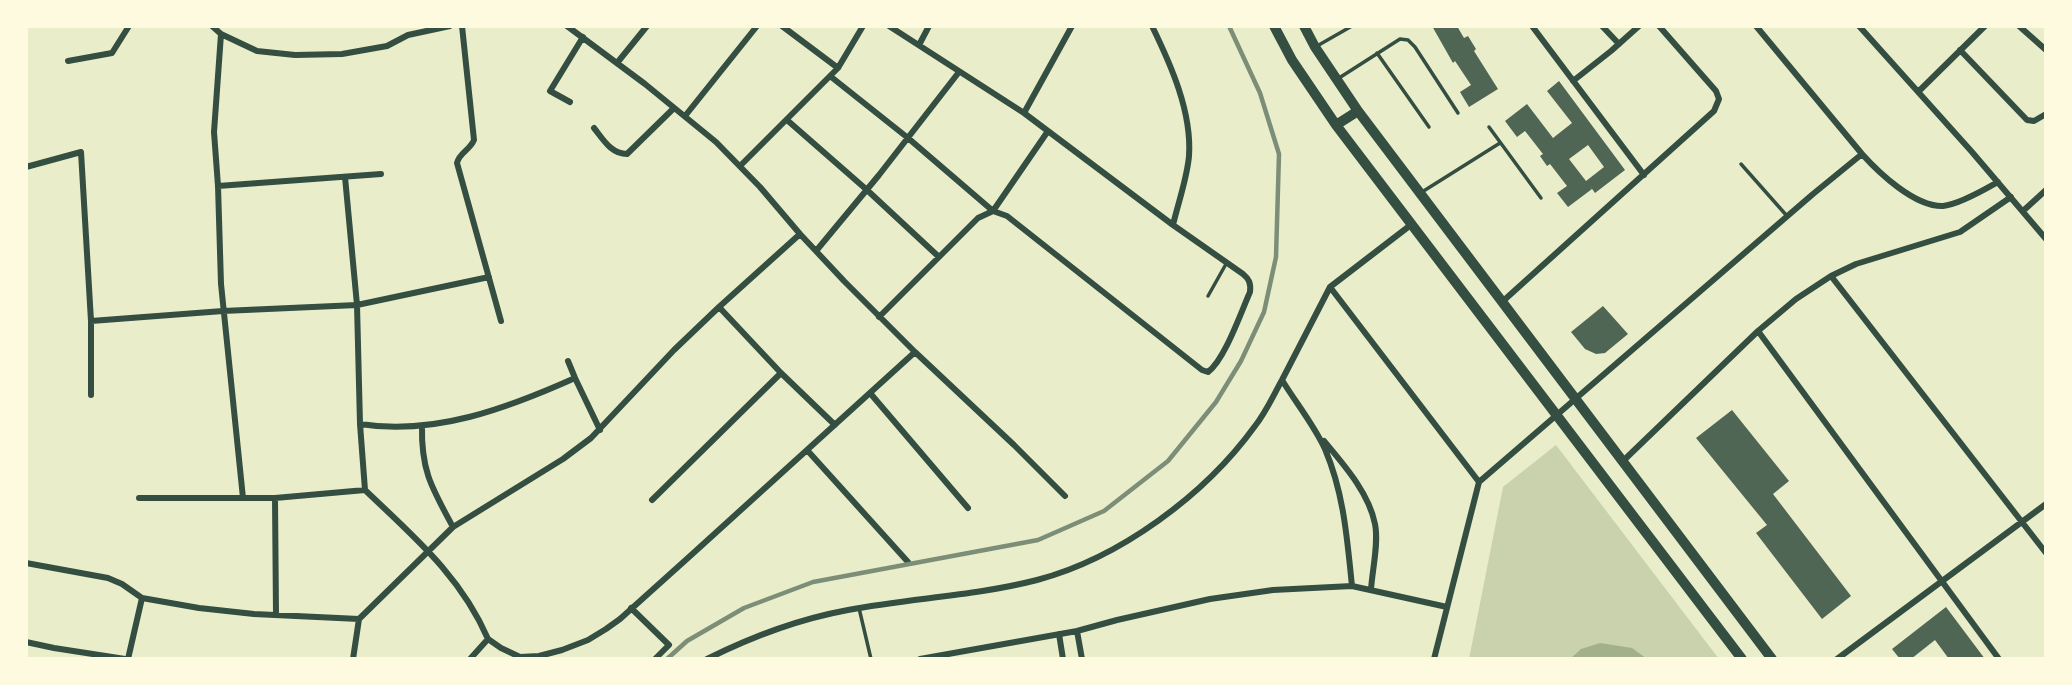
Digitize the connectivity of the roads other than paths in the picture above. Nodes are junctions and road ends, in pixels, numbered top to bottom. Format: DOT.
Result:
graph roads {
  1 [pos="130,26"];
  2 [pos="212,26"];
  3 [pos="450,26"];
  4 [pos="462,26"];
  5 [pos="567,26"];
  6 [pos="647,26"];
  7 [pos="757,26"];
  8 [pos="782,26"];
  9 [pos="863,26"];
  10 [pos="889,26"];
  11 [pos="929,26"];
  12 [pos="1072,26"];
  13 [pos="1152,26"];
  14 [pos="1274,26"];
  15 [pos="1304,26"];
  16 [pos="1352,26"];
  17 [pos="1532,26"];
  18 [pos="1602,26"];
  19 [pos="1639,26"];
  20 [pos="1659,26"];
  21 [pos="1756,26"];
  22 [pos="1858,26"];
  23 [pos="1985,26"];
  24 [pos="2020,26"];
  25 [pos="221,34"];
  26 [pos="583,37"];
  27 [pos="1619,44"];
  28 [pos="919,45"];
  29 [pos="1315,47"];
  30 [pos="1960,50"];
  31 [pos="2046,50"];
  32 [pos="1377,53"];
  33 [pos="68,61"];
  34 [pos="617,63"];
  35 [pos="838,68"];
  36 [pos="959,72"];
  37 [pos="830,76"];
  38 [pos="1336,80"];
  39 [pos="1573,81"];
  40 [pos="1918,92"];
  41 [pos="570,102"];
  42 [pos="674,108"];
  43 [pos="1357,111"];
  44 [pos="1458,113"];
  45 [pos="1024,114"];
  46 [pos="2046,114"];
  47 [pos="685,117"];
  48 [pos="787,120"];
  49 [pos="1336,125"];
  50 [pos="1429,127"];
  51 [pos="1489,127"];
  52 [pos="593,128"];
  53 [pos="1048,131"];
  54 [pos="908,138"];
  55 [pos="1500,143"];
  56 [pos="1862,154"];
  57 [pos="1741,164"];
  58 [pos="740,166"];
  59 [pos="26,167"];
  60 [pos="381,174"];
  61 [pos="1644,175"];
  62 [pos="345,177"];
  63 [pos="1998,182"];
  64 [pos="218,186"];
  65 [pos="867,190"];
  66 [pos="2046,190"];
  67 [pos="1420,193"];
  68 [pos="2011,197"];
  69 [pos="1541,198"];
  70 [pos="993,211"];
  71 [pos="2023,211"];
  72 [pos="1787,216"];
  73 [pos="1412,224"];
  74 [pos="1173,225"];
  75 [pos="800,234"];
  76 [pos="2046,239"];
  77 [pos="816,251"];
  78 [pos="939,257"];
  79 [pos="1227,263"];
  80 [pos="1831,276"];
  81 [pos="489,277"];
  82 [pos="1330,287"];
  83 [pos="1208,296"];
  84 [pos="1502,302"];
  85 [pos="357,305"];
  86 [pos="719,307"];
  87 [pos="223,311"];
  88 [pos="879,317"];
  89 [pos="91,321"];
  90 [pos="501,321"];
  91 [pos="1758,331"];
  92 [pos="915,352"];
  93 [pos="568,361"];
  94 [pos="781,373"];
  95 [pos="575,378"];
  96 [pos="1282,380"];
  97 [pos="870,393"];
  98 [pos="91,395"];
  99 [pos="1574,398"];
  100 [pos="1557,414"];
  101 [pos="360,424"];
  102 [pos="835,425"];
  103 [pos="422,426"];
  104 [pos="600,430"];
  105 [pos="1316,432"];
  106 [pos="807,450"];
  107 [pos="1622,462"];
  108 [pos="1479,482"];
  109 [pos="365,490"];
  110 [pos="1065,496"];
  111 [pos="139,498"];
  112 [pos="243,498"];
  113 [pos="275,498"];
  114 [pos="652,500"];
  115 [pos="2046,504"];
  116 [pos="968,508"];
  117 [pos="2022,522"];
  118 [pos="453,527"];
  119 [pos="429,551"];
  120 [pos="2046,553"];
  121 [pos="908,562"];
  122 [pos="26,563"];
  123 [pos="1942,581"];
  124 [pos="1352,586"];
  125 [pos="1371,590"];
  126 [pos="142,598"];
  127 [pos="1447,607"];
  128 [pos="631,608"];
  129 [pos="859,608"];
  130 [pos="276,615"];
  131 [pos="359,619"];
  132 [pos="1077,631"];
  133 [pos="1059,634"];
  134 [pos="488,639"];
  135 [pos="26,642"];
  136 [pos="127,659"];
  137 [pos="353,659"];
  138 [pos="470,659"];
  139 [pos="655,659"];
  140 [pos="708,659"];
  141 [pos="871,659"];
  142 [pos="920,659"];
  143 [pos="1063,659"];
  144 [pos="1082,659"];
  145 [pos="1434,659"];
  146 [pos="1742,659"];
  147 [pos="1772,659"];
  148 [pos="1837,659"];
  149 [pos="1999,659"];
  1 -- 33 [label="street"];
  2 -- 25 [label="street"];
  3 -- 25 [label="street"];
  4 -- 81 [label="street"];
  5 -- 26 [label="street"];
  6 -- 34 [label="street"];
  7 -- 47 [label="street"];
  8 -- 35 [label="street"];
  9 -- 35 [label="street"];
  10 -- 28 [label="street"];
  11 -- 28 [label="street"];
  12 -- 45 [label="street"];
  13 -- 74 [label="street"];
  14 -- 49 [label="main road"];
  15 -- 29 [label="main road"];
  16 -- 29 [label="lane"];
  17 -- 39 [label="street"];
  18 -- 27 [label="street"];
  19 -- 27 [label="street"];
  20 -- 61 [label="street"];
  21 -- 56 [label="street"];
  22 -- 40 [label="street"];
  23 -- 30 [label="street"];
  24 -- 31 [label="street"];
  25 -- 64 [label="street"];
  26 -- 34 [label="street"];
  26 -- 41 [label="street"];
  27 -- 39 [label="street"];
  28 -- 36 [label="street"];
  29 -- 38 [label="main road"];
  30 -- 40 [label="street"];
  30 -- 46 [label="street"];
  32 -- 38 [label="lane"];
  32 -- 44 [label="lane"];
  32 -- 50 [label="lane"];
  34 -- 42 [label="street"];
  35 -- 37 [label="street"];
  36 -- 45 [label="street"];
  36 -- 54 [label="street"];
  37 -- 48 [label="street"];
  37 -- 54 [label="street"];
  38 -- 43 [label="main road"];
  39 -- 61 [label="street"];
  40 -- 63 [label="street"];
  42 -- 47 [label="street"];
  42 -- 52 [label="street"];
  43 -- 49 [label="main road"];
  43 -- 67 [label="main road"];
  45 -- 53 [label="street"];
  47 -- 58 [label="street"];
  48 -- 58 [label="street"];
  48 -- 65 [label="street"];
  49 -- 73 [label="main road"];
  51 -- 55 [label="lane"];
  53 -- 70 [label="street"];
  53 -- 74 [label="street"];
  54 -- 65 [label="street"];
  54 -- 70 [label="street"];
  55 -- 67 [label="lane"];
  55 -- 69 [label="lane"];
  56 -- 63 [label="street"];
  56 -- 72 [label="street"];
  57 -- 72 [label="lane"];
  58 -- 75 [label="street"];
  59 -- 89 [label="street"];
  60 -- 62 [label="street"];
  61 -- 84 [label="street"];
  62 -- 64 [label="street"];
  62 -- 85 [label="street"];
  63 -- 68 [label="street"];
  64 -- 87 [label="street"];
  65 -- 77 [label="street"];
  65 -- 78 [label="street"];
  66 -- 71 [label="street"];
  67 -- 84 [label="main road"];
  68 -- 71 [label="street"];
  68 -- 80 [label="street"];
  70 -- 78 [label="street"];
  70 -- 79 [label="street"];
  71 -- 76 [label="street"];
  72 -- 99 [label="street"];
  73 -- 82 [label="street"];
  73 -- 100 [label="main road"];
  74 -- 79 [label="street"];
  75 -- 77 [label="street"];
  75 -- 86 [label="street"];
  77 -- 88 [label="street"];
  78 -- 88 [label="street"];
  79 -- 83 [label="lane"];
  80 -- 91 [label="street"];
  80 -- 117 [label="street"];
  81 -- 85 [label="street"];
  81 -- 90 [label="street"];
  82 -- 96 [label="street"];
  82 -- 108 [label="street"];
  84 -- 99 [label="main road"];
  85 -- 87 [label="street"];
  85 -- 101 [label="street"];
  86 -- 94 [label="street"];
  86 -- 104 [label="street"];
  87 -- 89 [label="street"];
  87 -- 112 [label="street"];
  88 -- 92 [label="street"];
  89 -- 98 [label="street"];
  91 -- 107 [label="street"];
  91 -- 123 [label="street"];
  92 -- 97 [label="street"];
  92 -- 110 [label="street"];
  93 -- 95 [label="street"];
  94 -- 102 [label="street"];
  94 -- 114 [label="street"];
  95 -- 103 [label="street"];
  95 -- 104 [label="street"];
  96 -- 105 [label="street"];
  96 -- 129 [label="street"];
  97 -- 102 [label="street"];
  97 -- 116 [label="street"];
  99 -- 100 [label="street"];
  99 -- 107 [label="main road"];
  100 -- 108 [label="street"];
  100 -- 146 [label="main road"];
  101 -- 103 [label="street"];
  101 -- 109 [label="street"];
  102 -- 106 [label="street"];
  103 -- 118 [label="street"];
  104 -- 118 [label="street"];
  105 -- 124 [label="street"];
  105 -- 125 [label="street"];
  106 -- 121 [label="street"];
  106 -- 128 [label="street"];
  107 -- 147 [label="main road"];
  108 -- 127 [label="street"];
  109 -- 113 [label="street"];
  109 -- 119 [label="street"];
  111 -- 112 [label="street"];
  112 -- 113 [label="street"];
  113 -- 130 [label="street"];
  115 -- 117 [label="street"];
  117 -- 120 [label="street"];
  117 -- 123 [label="street"];
  118 -- 119 [label="street"];
  119 -- 131 [label="street"];
  119 -- 134 [label="street"];
  122 -- 126 [label="street"];
  123 -- 148 [label="street"];
  123 -- 149 [label="street"];
  124 -- 125 [label="street"];
  124 -- 132 [label="street"];
  125 -- 127 [label="street"];
  126 -- 130 [label="street"];
  126 -- 136 [label="street"];
  127 -- 145 [label="street"];
  128 -- 134 [label="street"];
  128 -- 139 [label="street"];
  129 -- 140 [label="street"];
  129 -- 141 [label="lane"];
  130 -- 131 [label="street"];
  131 -- 137 [label="street"];
  132 -- 133 [label="street"];
  132 -- 144 [label="street"];
  133 -- 142 [label="street"];
  133 -- 143 [label="street"];
  134 -- 138 [label="street"];
  135 -- 136 [label="street"];
}
